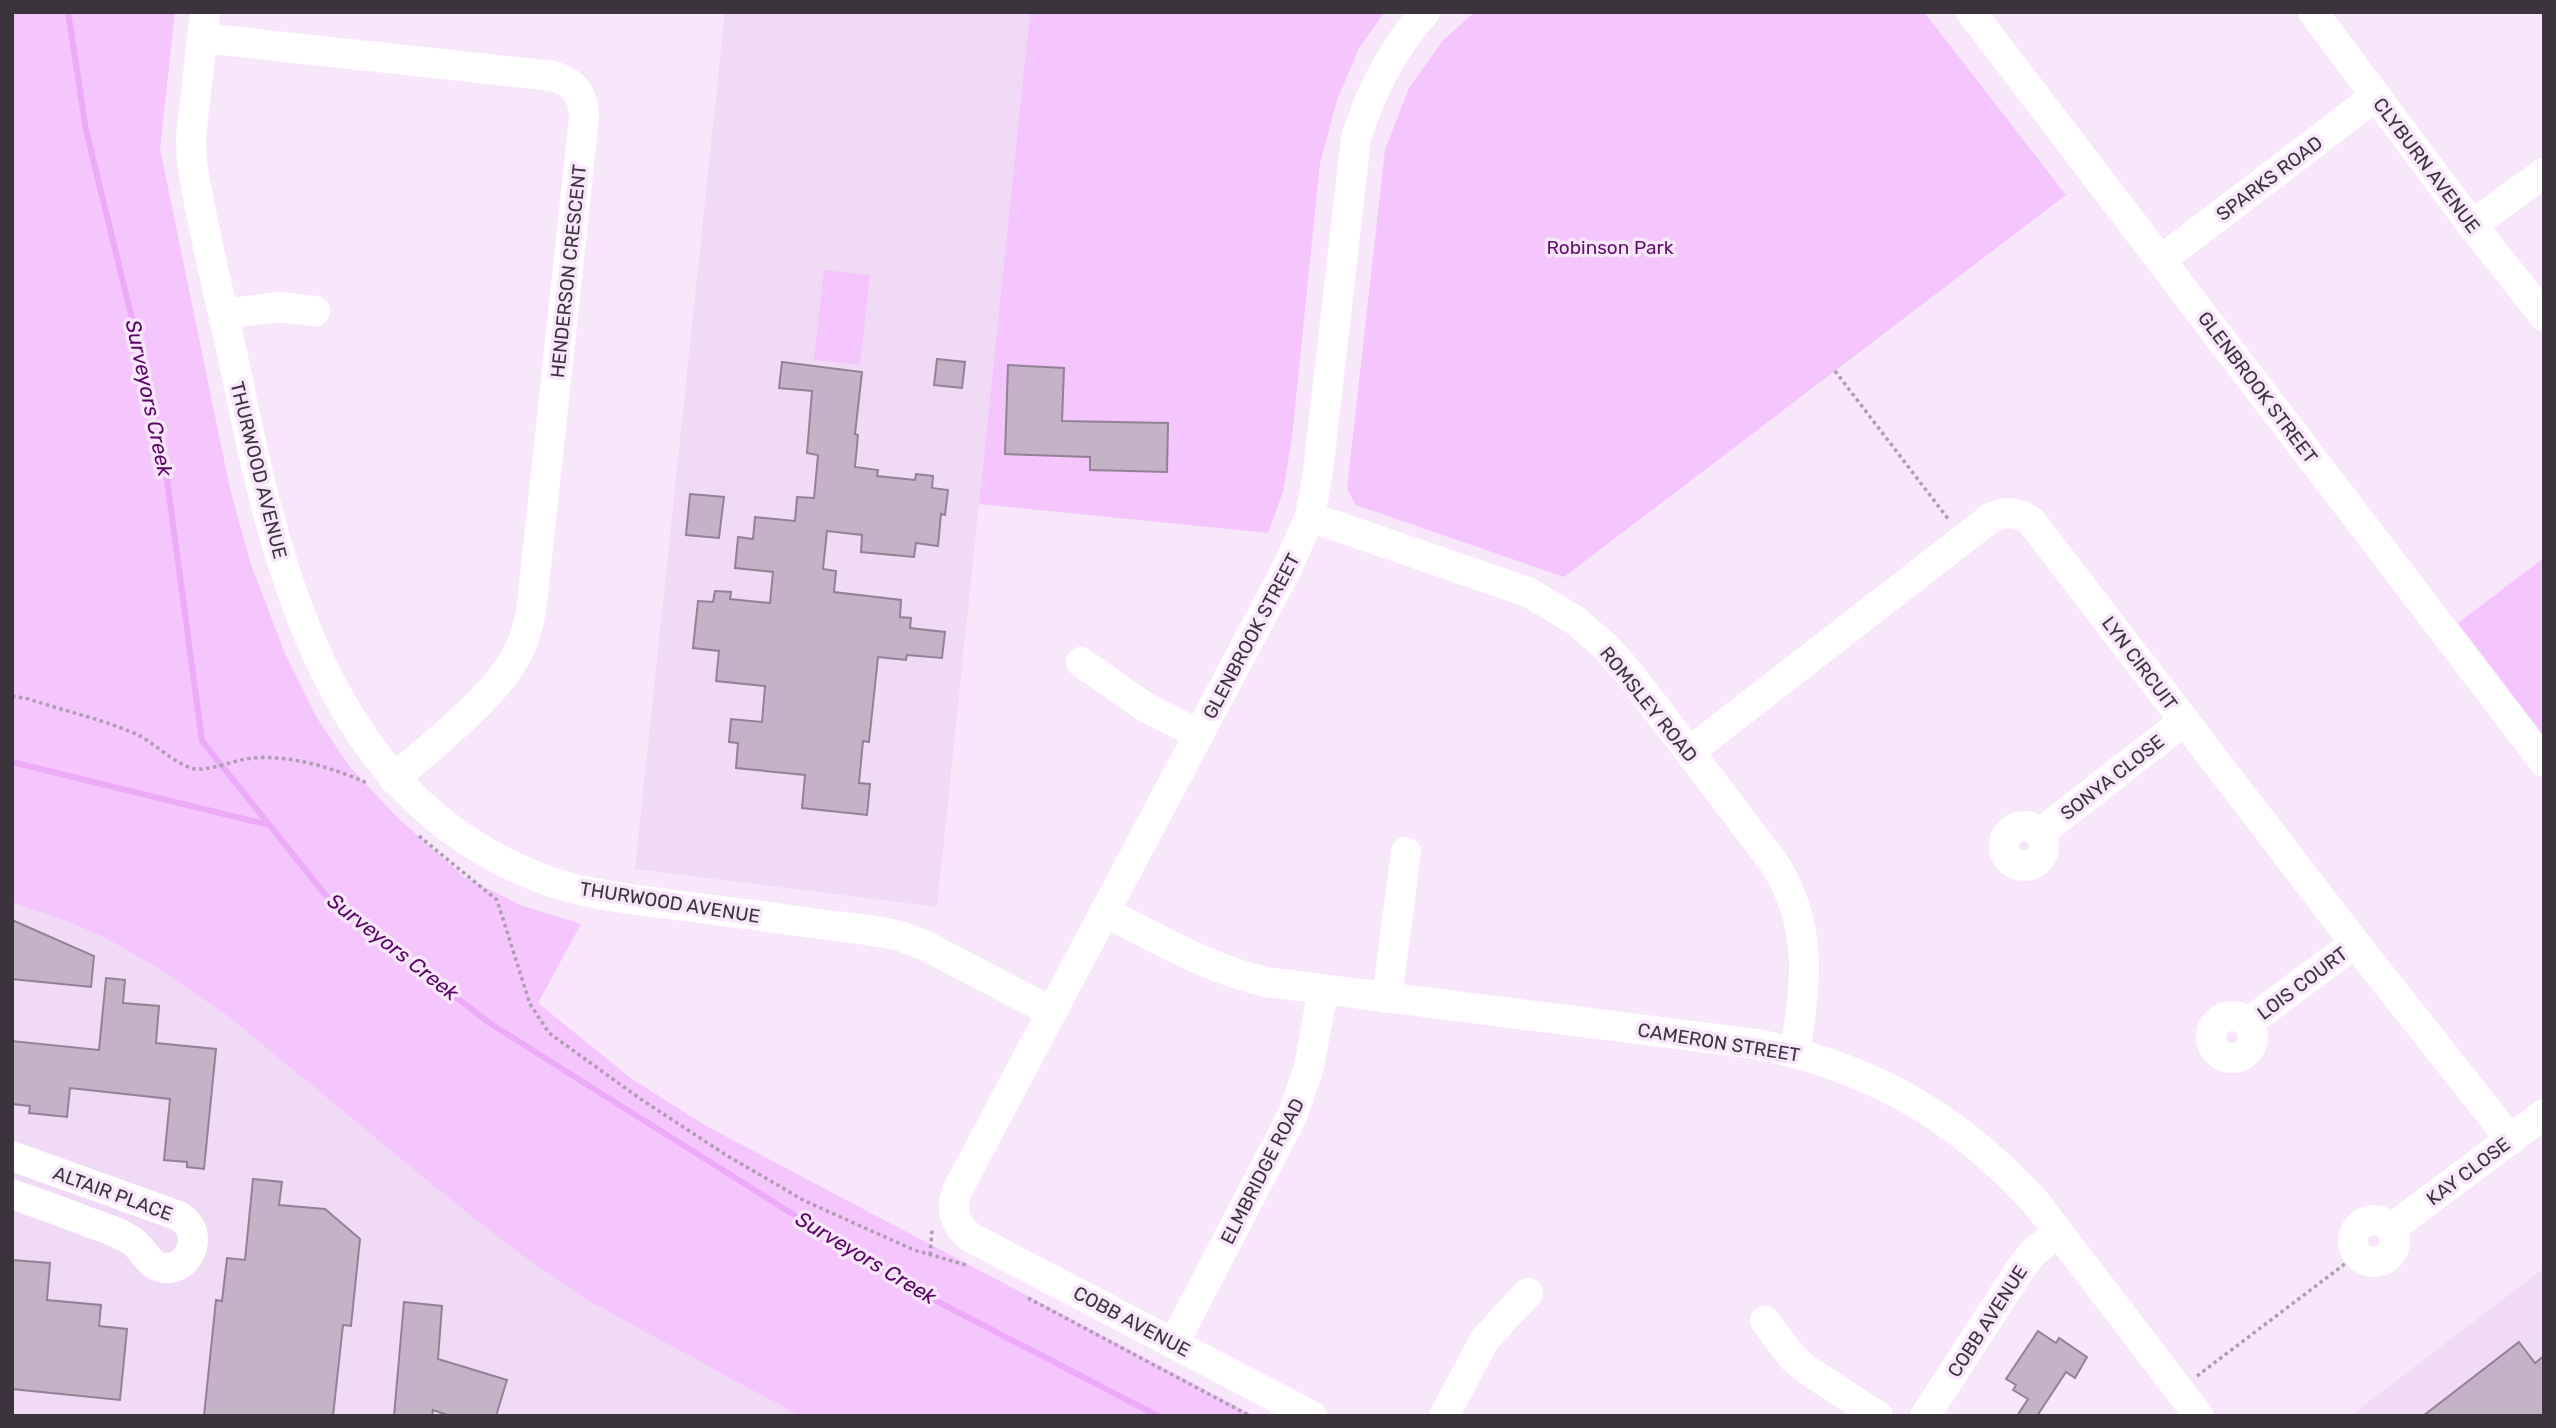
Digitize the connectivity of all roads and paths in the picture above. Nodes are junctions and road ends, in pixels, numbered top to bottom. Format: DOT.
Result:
graph roads {
  1 [pos="1425,12"];
  2 [pos="1971,12"];
  3 [pos="2313,12"];
  4 [pos="204,25"];
  5 [pos="2376,96"];
  6 [pos="2544,173"];
  7 [pos="2472,225"];
  8 [pos="2161,260"];
  9 [pos="315,311"];
  10 [pos="224,314"];
  11 [pos="2544,316"];
  12 [pos="1835,371"];
  13 [pos="1310,517"];
  14 [pos="1963,539"];
  15 [pos="1082,662"];
  16 [pos="12,696"];
  17 [pos="2184,721"];
  18 [pos="1199,734"];
  19 [pos="1689,752"];
  20 [pos="2544,762"];
  21 [pos="383,782"];
  22 [pos="413,829"];
  23 [pos="2039,833"];
  24 [pos="1406,852"];
  25 [pos="1105,912"];
  26 [pos="2355,943"];
  27 [pos="1323,990"];
  28 [pos="1387,998"];
  29 [pos="1052,1012"];
  30 [pos="2248,1023"];
  31 [pos="1795,1052"];
  32 [pos="2544,1114"];
  33 [pos="2511,1140"];
  34 [pos="12,1156"];
  35 [pos="12,1194"];
  36 [pos="944,1226"];
  37 [pos="2392,1228"];
  38 [pos="2058,1232"];
  39 [pos="930,1255"];
  40 [pos="2350,1261"];
  41 [pos="976,1270"];
  42 [pos="1528,1293"];
  43 [pos="1024,1296"];
  44 [pos="1765,1321"];
  45 [pos="1174,1343"];
  46 [pos="2190,1382"];
  47 [pos="1250,1416"];
  48 [pos="1312,1416"];
  49 [pos="1444,1416"];
  50 [pos="1878,1416"];
  51 [pos="1925,1416"];
  52 [pos="2199,1416"];
  1 -- 13 [label="street, GLENBROOK STREET"];
  2 -- 8 [label="street, GLENBROOK STREET"];
  3 -- 5 [label="street, CLYBURN AVENUE"];
  4 -- 10 [label="street, THURWOOD AVENUE"];
  4 -- 21 [label="street, HENDERSON CRESCENT"];
  5 -- 7 [label="street, CLYBURN AVENUE"];
  5 -- 8 [label="street, SPARKS ROAD"];
  6 -- 7 [label="street"];
  7 -- 11 [label="street, CLYBURN AVENUE"];
  8 -- 20 [label="street, GLENBROOK STREET"];
  9 -- 10 [label="street"];
  10 -- 21 [label="street, THURWOOD AVENUE"];
  12 -- 14 [label="path"];
  13 -- 18 [label="street, GLENBROOK STREET"];
  13 -- 19 [label="street, ROMSLEY ROAD"];
  14 -- 17 [label="street, LYN CIRCUIT"];
  14 -- 19 [label="street, LYN CIRCUIT"];
  15 -- 18 [label="street"];
  16 -- 21 [label="path"];
  17 -- 23 [label="street, SONYA CLOSE"];
  17 -- 26 [label="street, LYN CIRCUIT"];
  18 -- 25 [label="street, GLENBROOK STREET"];
  19 -- 31 [label="street, ROMSLEY ROAD"];
  21 -- 29 [label="street, THURWOOD AVENUE"];
  22 -- 39 [label="path"];
  24 -- 28 [label="street"];
  25 -- 27 [label="street, CAMERON STREET"];
  25 -- 29 [label="street, GLENBROOK STREET"];
  26 -- 30 [label="street, LOIS COURT"];
  26 -- 33 [label="street, LYN CIRCUIT"];
  27 -- 28 [label="street, CAMERON STREET"];
  27 -- 45 [label="street, ELMBRIDGE ROAD"];
  28 -- 31 [label="street, CAMERON STREET"];
  29 -- 36 [label="street, GLENBROOK STREET"];
  31 -- 38 [label="street, CAMERON STREET"];
  32 -- 33 [label="street, KAY CLOSE"];
  33 -- 37 [label="street, KAY CLOSE"];
  34 -- 35 [label="street, ALTAIR PLACE"];
  36 -- 39 [label="path"];
  36 -- 45 [label="street, COBB AVENUE"];
  38 -- 51 [label="street, COBB AVENUE"];
  38 -- 52 [label="street, CAMERON STREET"];
  39 -- 41 [label="path"];
  40 -- 46 [label="path"];
  42 -- 49 [label="street"];
  43 -- 47 [label="path"];
  44 -- 50 [label="street"];
  45 -- 48 [label="street, COBB AVENUE"];
}
